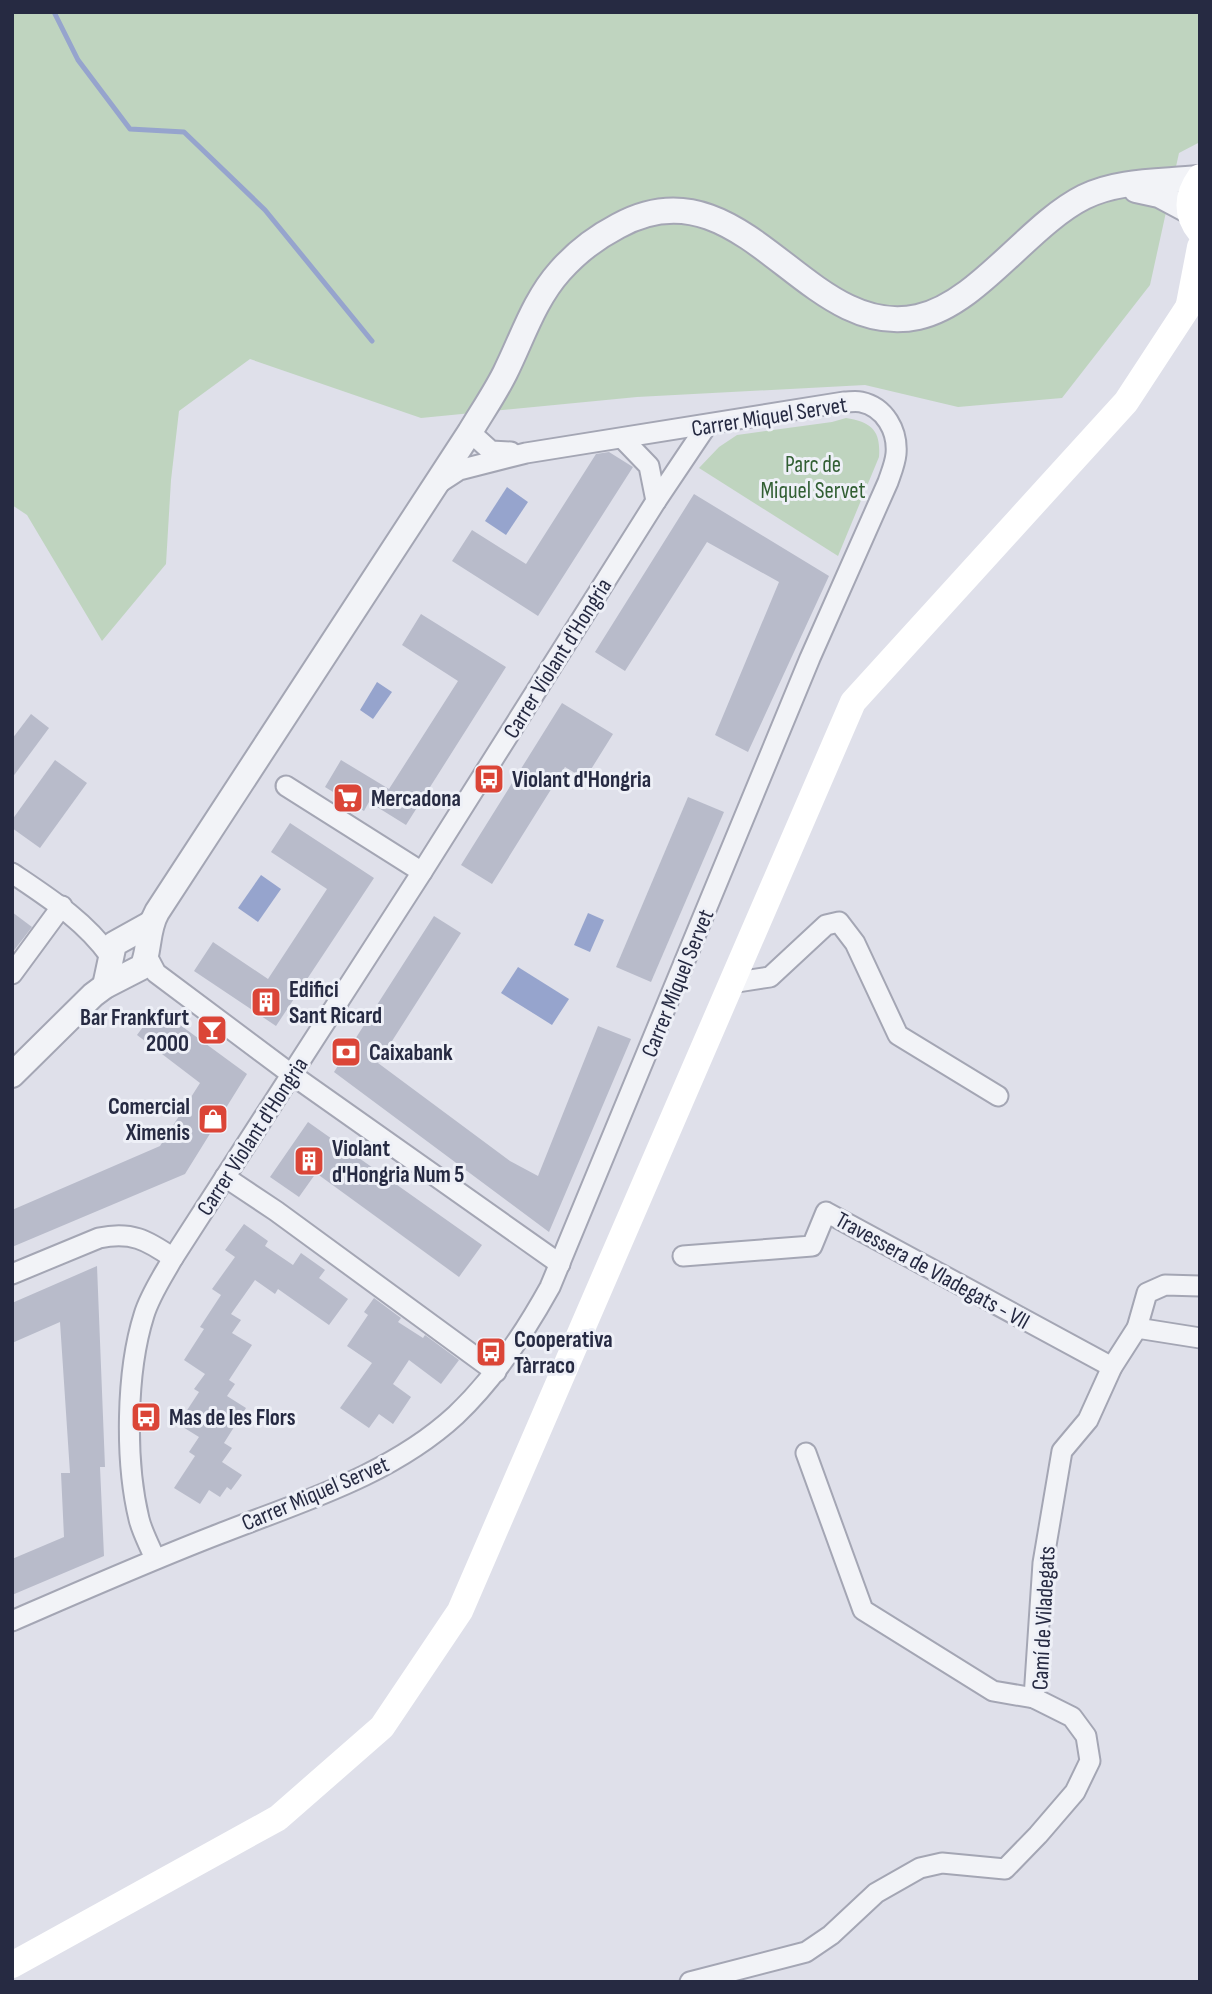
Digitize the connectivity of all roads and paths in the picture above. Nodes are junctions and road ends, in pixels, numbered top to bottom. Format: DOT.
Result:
graph roads {
  1 [pos="1199,177"];
  2 [pos="1119,186"];
  3 [pos="1194,221"];
  4 [pos="1200,247"];
  5 [pos="1195,297"];
  6 [pos="707,425"];
  7 [pos="470,432"];
  8 [pos="623,439"];
  9 [pos="526,453"];
  10 [pos="435,485"];
  11 [pos="656,501"];
  12 [pos="286,786"];
  13 [pos="422,872"];
  14 [pos="12,873"];
  15 [pos="62,906"];
  16 [pos="132,957"];
  17 [pos="12,974"];
  18 [pos="731,983"];
  19 [pos="291,1074"];
  20 [pos="12,1075"];
  21 [pos="998,1096"];
  22 [pos="225,1177"];
  23 [pos="683,1256"];
  24 [pos="173,1258"];
  25 [pos="560,1264"];
  26 [pos="12,1275"];
  27 [pos="1200,1286"];
  28 [pos="1137,1328"];
  29 [pos="1200,1338"];
  30 [pos="1112,1367"];
  31 [pos="496,1372"];
  32 [pos="806,1453"];
  33 [pos="155,1559"];
  34 [pos="12,1621"];
  35 [pos="1034,1698"];
  36 [pos="12,1965"];
  37 [pos="690,1982"];
  1 -- 2 [label="street"];
  1 -- 3 [label="main road"];
  2 -- 3 [label="street"];
  2 -- 7 [label="street"];
  4 -- 5 [label="main road"];
  5 -- 18 [label="main road"];
  6 -- 8 [label="street, Carrer Miquel Servet"];
  6 -- 11 [label="street, Carrer Violant d'Hongria"];
  6 -- 25 [label="street, Carrer Miquel Servet"];
  7 -- 9 [label="street, Carrer Miquel Servet"];
  7 -- 10 [label="street"];
  8 -- 9 [label="street, Carrer Miquel Servet"];
  8 -- 11 [label="street"];
  9 -- 10 [label="street, Carrer Miquel Servet"];
  10 -- 16 [label="street"];
  11 -- 13 [label="street, Carrer Violant d'Hongria"];
  12 -- 13 [label="street"];
  13 -- 19 [label="street, Carrer Violant d'Hongria"];
  14 -- 15 [label="street"];
  15 -- 16 [label="street"];
  15 -- 17 [label="street"];
  16 -- 19 [label="street"];
  16 -- 20 [label="street"];
  18 -- 21 [label="street"];
  18 -- 36 [label="main road"];
  19 -- 22 [label="street, Carrer Violant d'Hongria"];
  19 -- 25 [label="street"];
  22 -- 24 [label="street, Carrer Violant d'Hongria"];
  22 -- 31 [label="street"];
  23 -- 30 [label="street, Travessera de Vladegats - VII"];
  24 -- 26 [label="street"];
  24 -- 33 [label="street, Carrer Violant d'Hongria"];
  25 -- 31 [label="street, Carrer Miquel Servet"];
  27 -- 28 [label="street, Camí de Viladegats"];
  28 -- 29 [label="street"];
  28 -- 30 [label="street, Camí de Viladegats"];
  30 -- 35 [label="street, Camí de Viladegats"];
  31 -- 33 [label="street, Carrer Miquel Servet"];
  32 -- 35 [label="street"];
  33 -- 34 [label="street, Carrer Miquel Servet"];
  35 -- 37 [label="street, Camí de Viladegats"];
}
